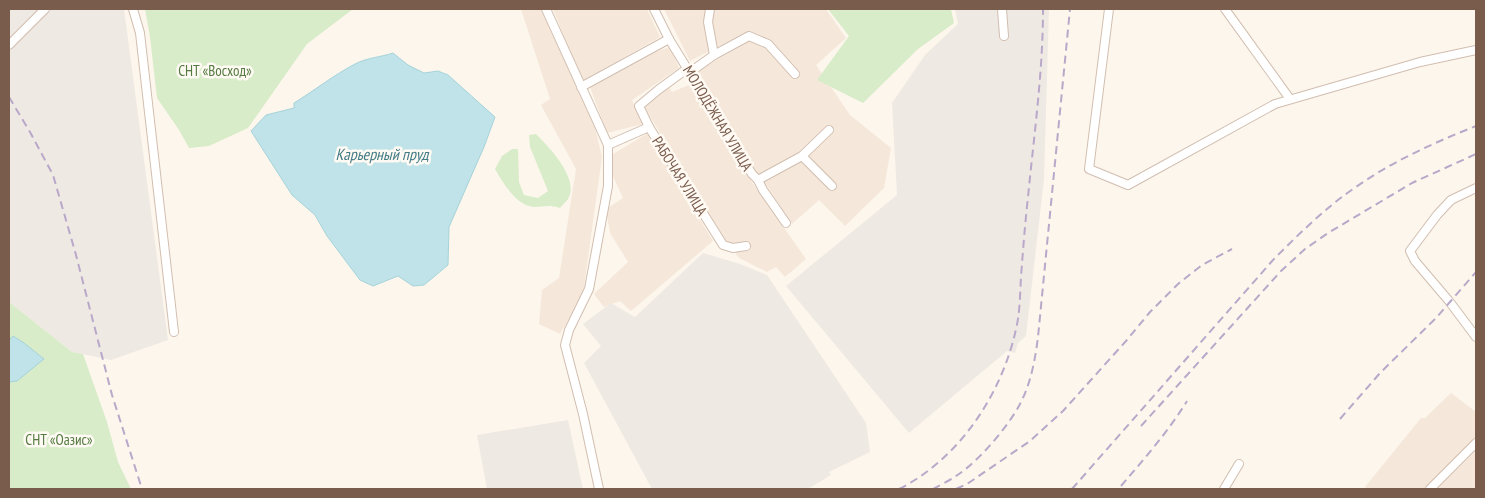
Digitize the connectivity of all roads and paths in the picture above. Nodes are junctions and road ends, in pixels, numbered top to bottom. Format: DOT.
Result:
graph roads {
  1 [pos="45,9"];
  2 [pos="132,9"];
  3 [pos="546,9"];
  4 [pos="654,9"];
  5 [pos="710,9"];
  6 [pos="1002,9"];
  7 [pos="1109,9"];
  8 [pos="1225,9"];
  9 [pos="1004,36"];
  10 [pos="669,39"];
  11 [pos="9,45"];
  12 [pos="1476,50"];
  13 [pos="714,54"];
  14 [pos="688,68"];
  15 [pos="795,74"];
  16 [pos="581,87"];
  17 [pos="1290,99"];
  18 [pos="648,127"];
  19 [pos="829,130"];
  20 [pos="608,145"];
  21 [pos="802,156"];
  22 [pos="758,180"];
  23 [pos="832,186"];
  24 [pos="1476,188"];
  25 [pos="786,223"];
  26 [pos="746,246"];
  27 [pos="174,332"];
  28 [pos="1476,337"];
  29 [pos="1476,443"];
  30 [pos="1239,464"];
  31 [pos="599,489"];
  32 [pos="1224,489"];
  33 [pos="1430,489"];
  1 -- 11 [label="street"];
  2 -- 27 [label="street"];
  3 -- 16 [label="street"];
  4 -- 10 [label="street, МОЛОДЁЖНАЯ УЛИЦА"];
  5 -- 13 [label="street"];
  6 -- 9 [label="street"];
  7 -- 17 [label="street"];
  8 -- 17 [label="street"];
  10 -- 14 [label="street, МОЛОДЁЖНАЯ УЛИЦА"];
  10 -- 16 [label="street"];
  12 -- 17 [label="street"];
  13 -- 14 [label="street"];
  13 -- 15 [label="street"];
  14 -- 18 [label="street, РАБОЧАЯ УЛИЦА"];
  14 -- 22 [label="street, МОЛОДЁЖНАЯ УЛИЦА"];
  16 -- 20 [label="street"];
  18 -- 20 [label="street"];
  18 -- 26 [label="street, РАБОЧАЯ УЛИЦА"];
  19 -- 21 [label="street"];
  20 -- 31 [label="street"];
  21 -- 22 [label="street"];
  21 -- 23 [label="street"];
  22 -- 25 [label="street, МОЛОДЁЖНАЯ УЛИЦА"];
  24 -- 28 [label="street"];
  29 -- 33 [label="street"];
  30 -- 32 [label="street"];
}
